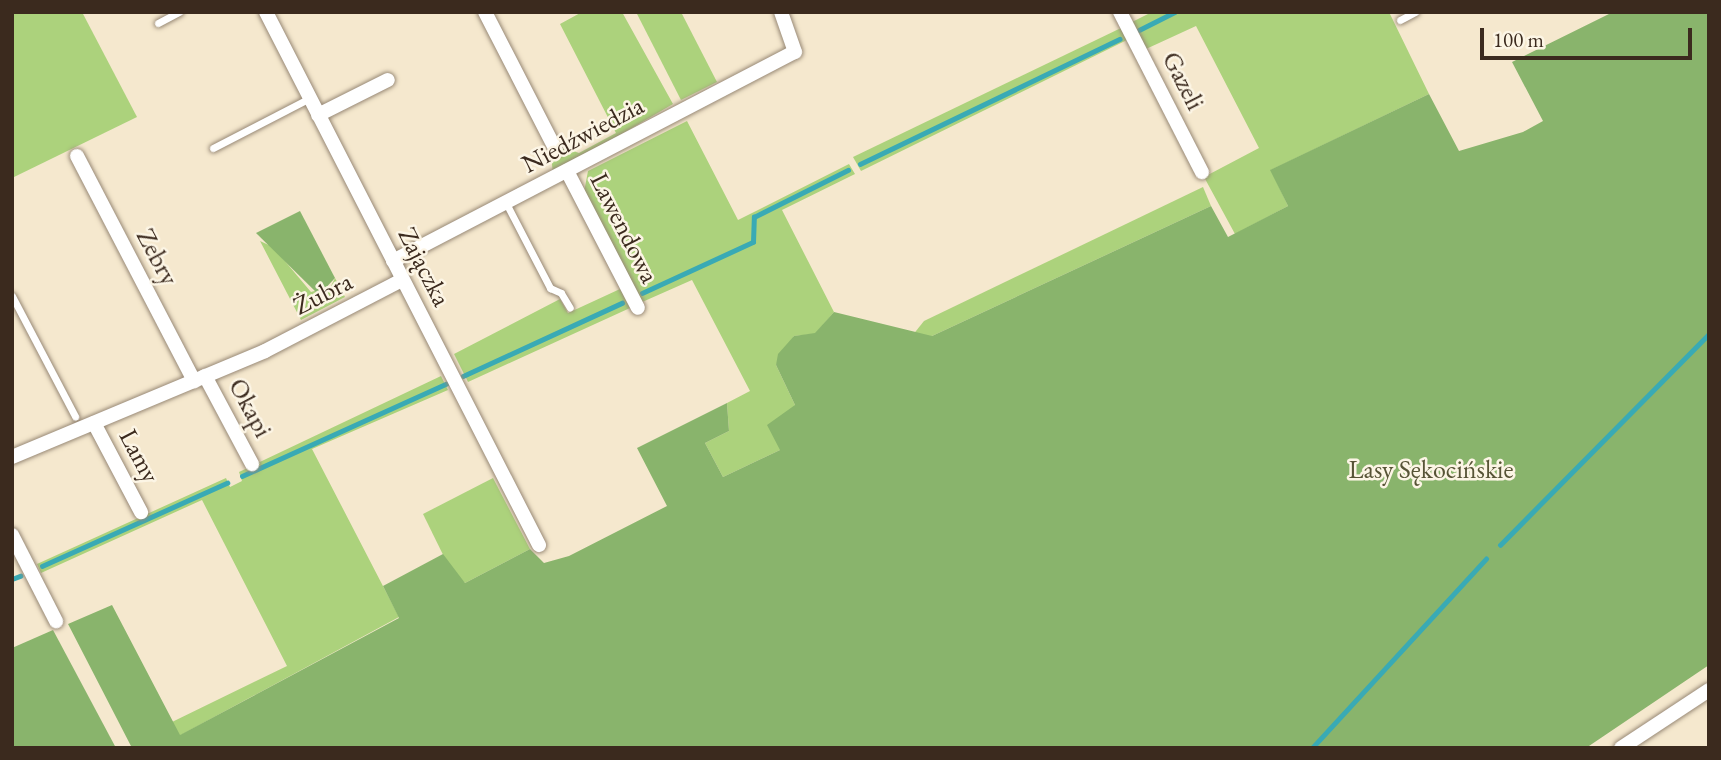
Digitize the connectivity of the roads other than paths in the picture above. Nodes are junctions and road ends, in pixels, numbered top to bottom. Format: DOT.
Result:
graph roads {
  1 [pos="179,12"];
  2 [pos="266,12"];
  3 [pos="485,12"];
  4 [pos="781,12"];
  5 [pos="1120,12"];
  6 [pos="1415,12"];
  7 [pos="1400,20"];
  8 [pos="158,23"];
  9 [pos="388,80"];
  10 [pos="310,98"];
  11 [pos="318,115"];
  12 [pos="213,148"];
  13 [pos="556,150"];
  14 [pos="77,156"];
  15 [pos="567,171"];
  16 [pos="1202,172"];
  17 [pos="506,203"];
  18 [pos="393,261"];
  19 [pos="402,280"];
  20 [pos="12,296"];
  21 [pos="569,308"];
  22 [pos="638,308"];
  23 [pos="200,378"];
  24 [pos="75,416"];
  25 [pos="94,423"];
  26 [pos="12,457"];
  27 [pos="252,464"];
  28 [pos="141,512"];
  29 [pos="12,535"];
  30 [pos="539,545"];
  31 [pos="56,621"];
  32 [pos="1709,690"];
  33 [pos="1621,748"];
  1 -- 8 [label="lane"];
  2 -- 10 [label="street, Zajączka"];
  3 -- 13 [label="street"];
  4 -- 15 [label="street, Niedźwiedzia"];
  5 -- 16 [label="street, Gazeli"];
  6 -- 7 [label="lane"];
  9 -- 11 [label="street"];
  10 -- 11 [label="street, Zajączka"];
  10 -- 12 [label="lane"];
  11 -- 18 [label="street, Zajączka"];
  14 -- 23 [label="street, Zebry"];
  15 -- 17 [label="street, Niedźwiedzia"];
  15 -- 22 [label="street, Lawendowa"];
  17 -- 18 [label="street, Niedźwiedzia"];
  17 -- 21 [label="lane"];
  18 -- 19 [label="street, Zajączka"];
  19 -- 23 [label="street, Żubra"];
  19 -- 30 [label="street, Zajączka"];
  20 -- 24 [label="lane"];
  23 -- 25 [label="street"];
  23 -- 27 [label="street, Okapi"];
  25 -- 26 [label="street"];
  25 -- 28 [label="street, Lamy"];
  29 -- 31 [label="street"];
  32 -- 33 [label="street"];
}
